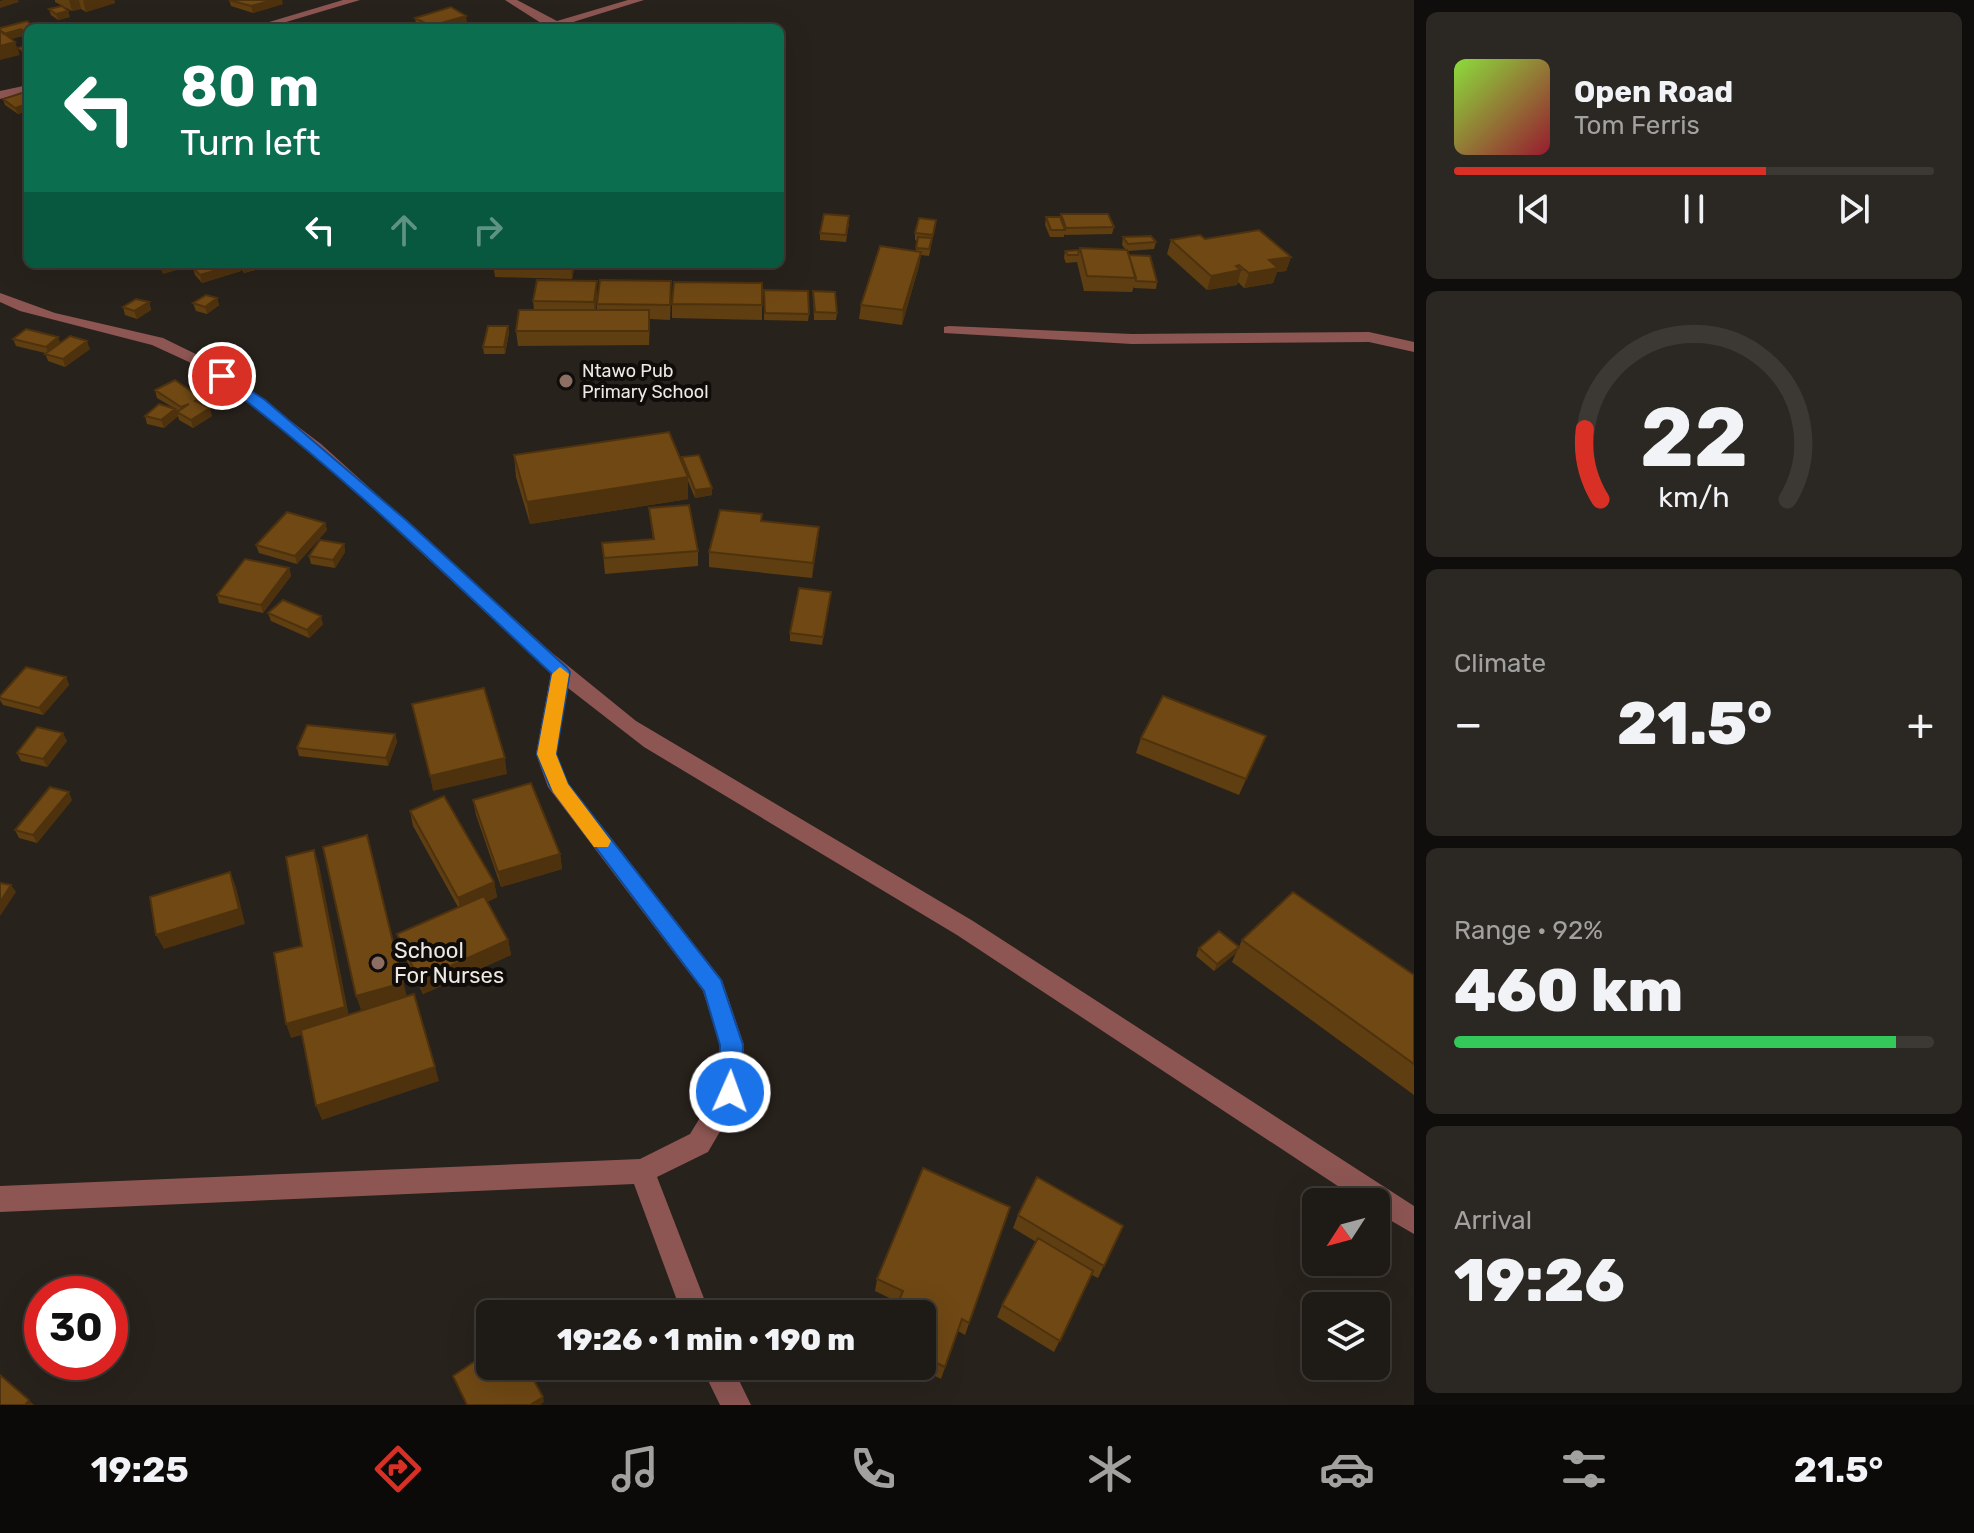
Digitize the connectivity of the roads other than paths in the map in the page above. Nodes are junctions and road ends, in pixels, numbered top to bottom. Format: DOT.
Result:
graph roads {
  1 [pos="355,0"];
  2 [pos="510,0"];
  3 [pos="639,0"];
  4 [pos="268,24"];
  5 [pos="24,89"];
  6 [pos="0,95"];
  7 [pos="0,297"];
  8 [pos="949,330"];
  9 [pos="1414,347"];
  10 [pos="561,672"];
  11 [pos="642,1171"];
  12 [pos="0,1199"];
  13 [pos="1414,1221"];
  14 [pos="691,1300"];
  15 [pos="723,1380"];
  16 [pos="736,1405"];
  1 -- 4 [label="street"];
  2 -- 3 [label="street"];
  5 -- 6 [label="street"];
  7 -- 10 [label="street"];
  8 -- 9 [label="street"];
  10 -- 11 [label="street"];
  10 -- 13 [label="street"];
  11 -- 12 [label="street"];
  11 -- 14 [label="street"];
  15 -- 16 [label="street"];
}
